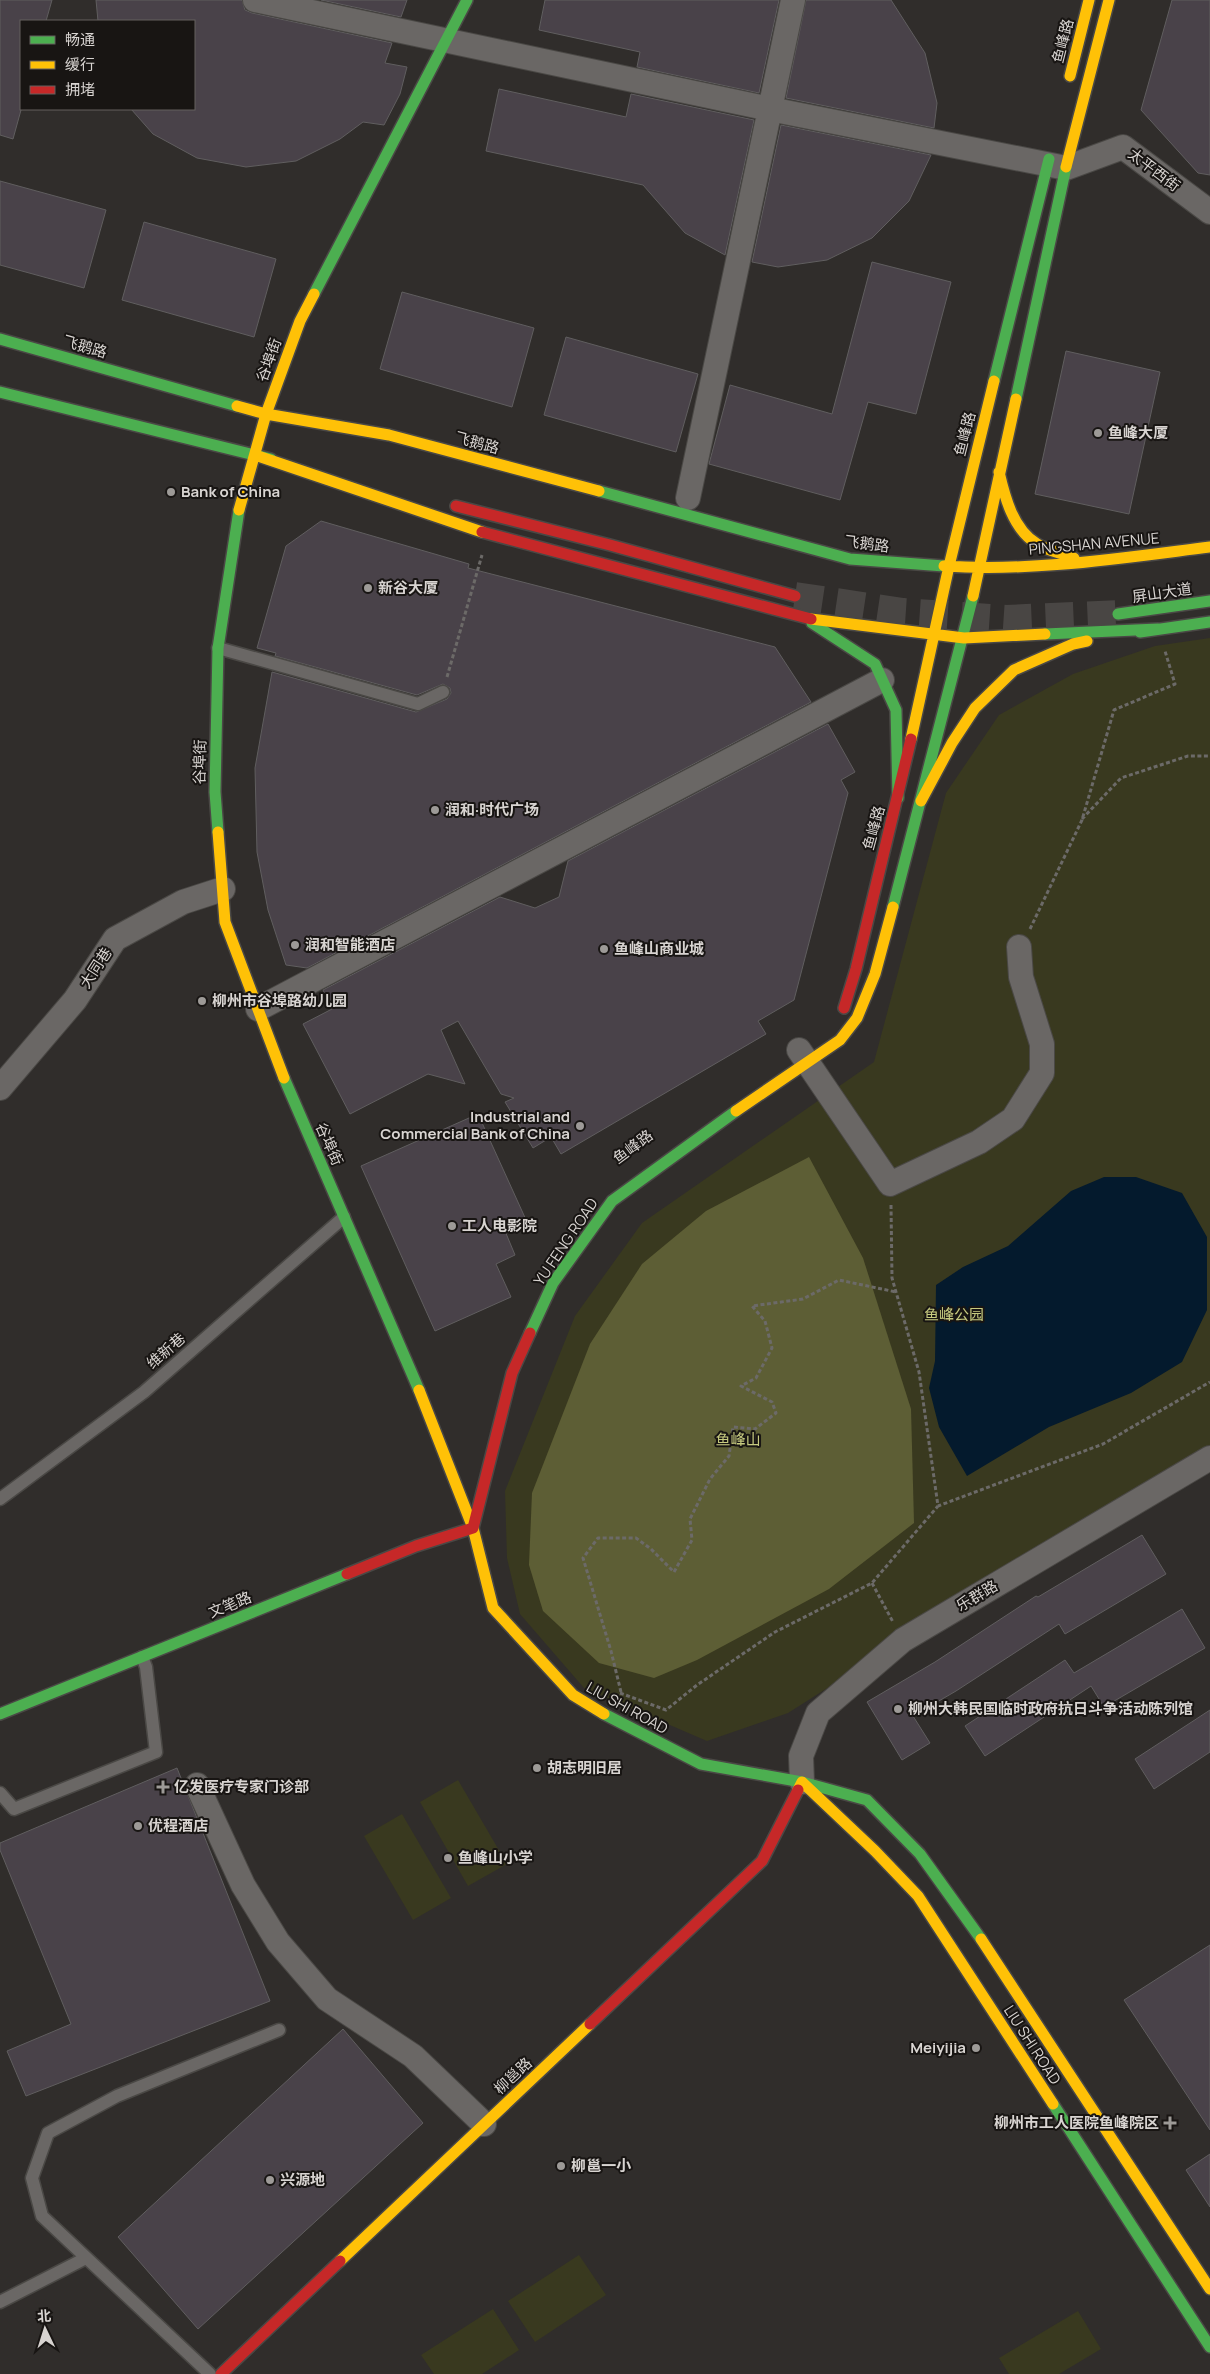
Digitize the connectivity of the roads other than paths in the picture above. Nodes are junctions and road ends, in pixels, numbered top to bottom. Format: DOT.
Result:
graph roads {
  1 [pos="255,0"];
  2 [pos="467,0"];
  3 [pos="793,0"];
  4 [pos="1089,0"];
  5 [pos="1109,0"];
  6 [pos="446,40"];
  7 [pos="1067,87"];
  8 [pos="770,109"];
  9 [pos="1055,159"];
  10 [pos="1210,212"];
  11 [pos="0,339"];
  12 [pos="0,392"];
  13 [pos="266,414"];
  14 [pos="255,455"];
  15 [pos="999,472"];
  16 [pos="408,494"];
  17 [pos="688,498"];
  18 [pos="446,504"];
  19 [pos="1210,547"];
  20 [pos="1085,562"];
  21 [pos="949,566"];
  22 [pos="980,568"];
  23 [pos="795,596"];
  24 [pos="1210,601"];
  25 [pos="1118,614"];
  26 [pos="807,620"];
  27 [pos="1210,622"];
  28 [pos="1158,629"];
  29 [pos="933,634"];
  30 [pos="964,638"];
  31 [pos="218,648"];
  32 [pos="882,680"];
  33 [pos="443,692"];
  34 [pos="898,798"];
  35 [pos="921,801"];
  36 [pos="223,889"];
  37 [pos="1019,947"];
  38 [pos="258,1009"];
  39 [pos="838,1014"];
  40 [pos="801,1053"];
  41 [pos="0,1088"];
  42 [pos="344,1217"];
  43 [pos="478,1455"];
  44 [pos="1210,1458"];
  45 [pos="0,1499"];
  46 [pos="472,1528"];
  47 [pos="142,1657"];
  48 [pos="0,1714"];
  49 [pos="802,1782"];
  50 [pos="197,1785"];
  51 [pos="0,1793"];
  52 [pos="279,2030"];
  53 [pos="484,2124"];
  54 [pos="86,2258"];
  55 [pos="1210,2289"];
  56 [pos="0,2302"];
  57 [pos="1210,2347"];
  58 [pos="210,2374"];
  59 [pos="220,2374"];
  1 -- 6 [label="street"];
  2 -- 6 [label="main road, 谷埠街"];
  3 -- 8 [label="street"];
  4 -- 7 [label="main road, 鱼峰路"];
  5 -- 9 [label="main road, 鱼峰路"];
  6 -- 8 [label="street"];
  6 -- 13 [label="main road, 谷埠街"];
  8 -- 9 [label="street"];
  8 -- 17 [label="street"];
  9 -- 10 [label="street, 太平西街"];
  9 -- 15 [label="main road, 鱼峰路"];
  9 -- 21 [label="main road, 鱼峰路"];
  11 -- 13 [label="main road, 飞鹅路"];
  12 -- 14 [label="main road"];
  13 -- 14 [label="main road, 谷埠街"];
  13 -- 21 [label="main road, 飞鹅路"];
  14 -- 16 [label="main road"];
  14 -- 26 [label="main road"];
  14 -- 31 [label="main road, 谷埠街"];
  15 -- 20 [label="main road"];
  15 -- 22 [label="main road, 鱼峰路"];
  18 -- 23 [label="main road"];
  19 -- 20 [label="main road, PINGSHAN AVENUE"];
  20 -- 22 [label="main road, PINGSHAN AVENUE"];
  21 -- 22 [label="main road, 飞鹅路"];
  21 -- 29 [label="main road, 鱼峰路"];
  22 -- 30 [label="main road, 鱼峰路"];
  24 -- 25 [label="main road, 屏山大道"];
  26 -- 29 [label="main road"];
  26 -- 32 [label="main road"];
  27 -- 28 [label="main road"];
  28 -- 30 [label="main road"];
  28 -- 35 [label="main road"];
  29 -- 30 [label="main road"];
  29 -- 34 [label="main road, 鱼峰路"];
  30 -- 35 [label="main road, 鱼峰路"];
  31 -- 33 [label="lane"];
  31 -- 36 [label="main road, 谷埠街"];
  32 -- 34 [label="main road"];
  32 -- 38 [label="street"];
  34 -- 39 [label="main road, 鱼峰路"];
  35 -- 40 [label="main road, 鱼峰路"];
  36 -- 38 [label="main road, 谷埠街"];
  36 -- 41 [label="street, 大同巷"];
  37 -- 40 [label="street"];
  38 -- 42 [label="main road, 谷埠街"];
  40 -- 46 [label="main road, YU FENG ROAD"];
  42 -- 45 [label="lane, 维新巷"];
  42 -- 46 [label="main road, 谷埠街"];
  43 -- 46 [label="main road"];
  44 -- 49 [label="street, 乐群路"];
  46 -- 47 [label="main road, 文笔路"];
  46 -- 49 [label="main road, LIU SHI ROAD"];
  47 -- 48 [label="main road, 文笔路"];
  47 -- 51 [label="lane"];
  49 -- 53 [label="main road, 柳邕路"];
  49 -- 55 [label="main road, LIU SHI ROAD"];
  49 -- 57 [label="main road, LIU SHI ROAD"];
  50 -- 53 [label="street"];
  52 -- 54 [label="lane"];
  53 -- 59 [label="main road, 柳邕路"];
  54 -- 56 [label="lane"];
  54 -- 58 [label="lane"];
}
